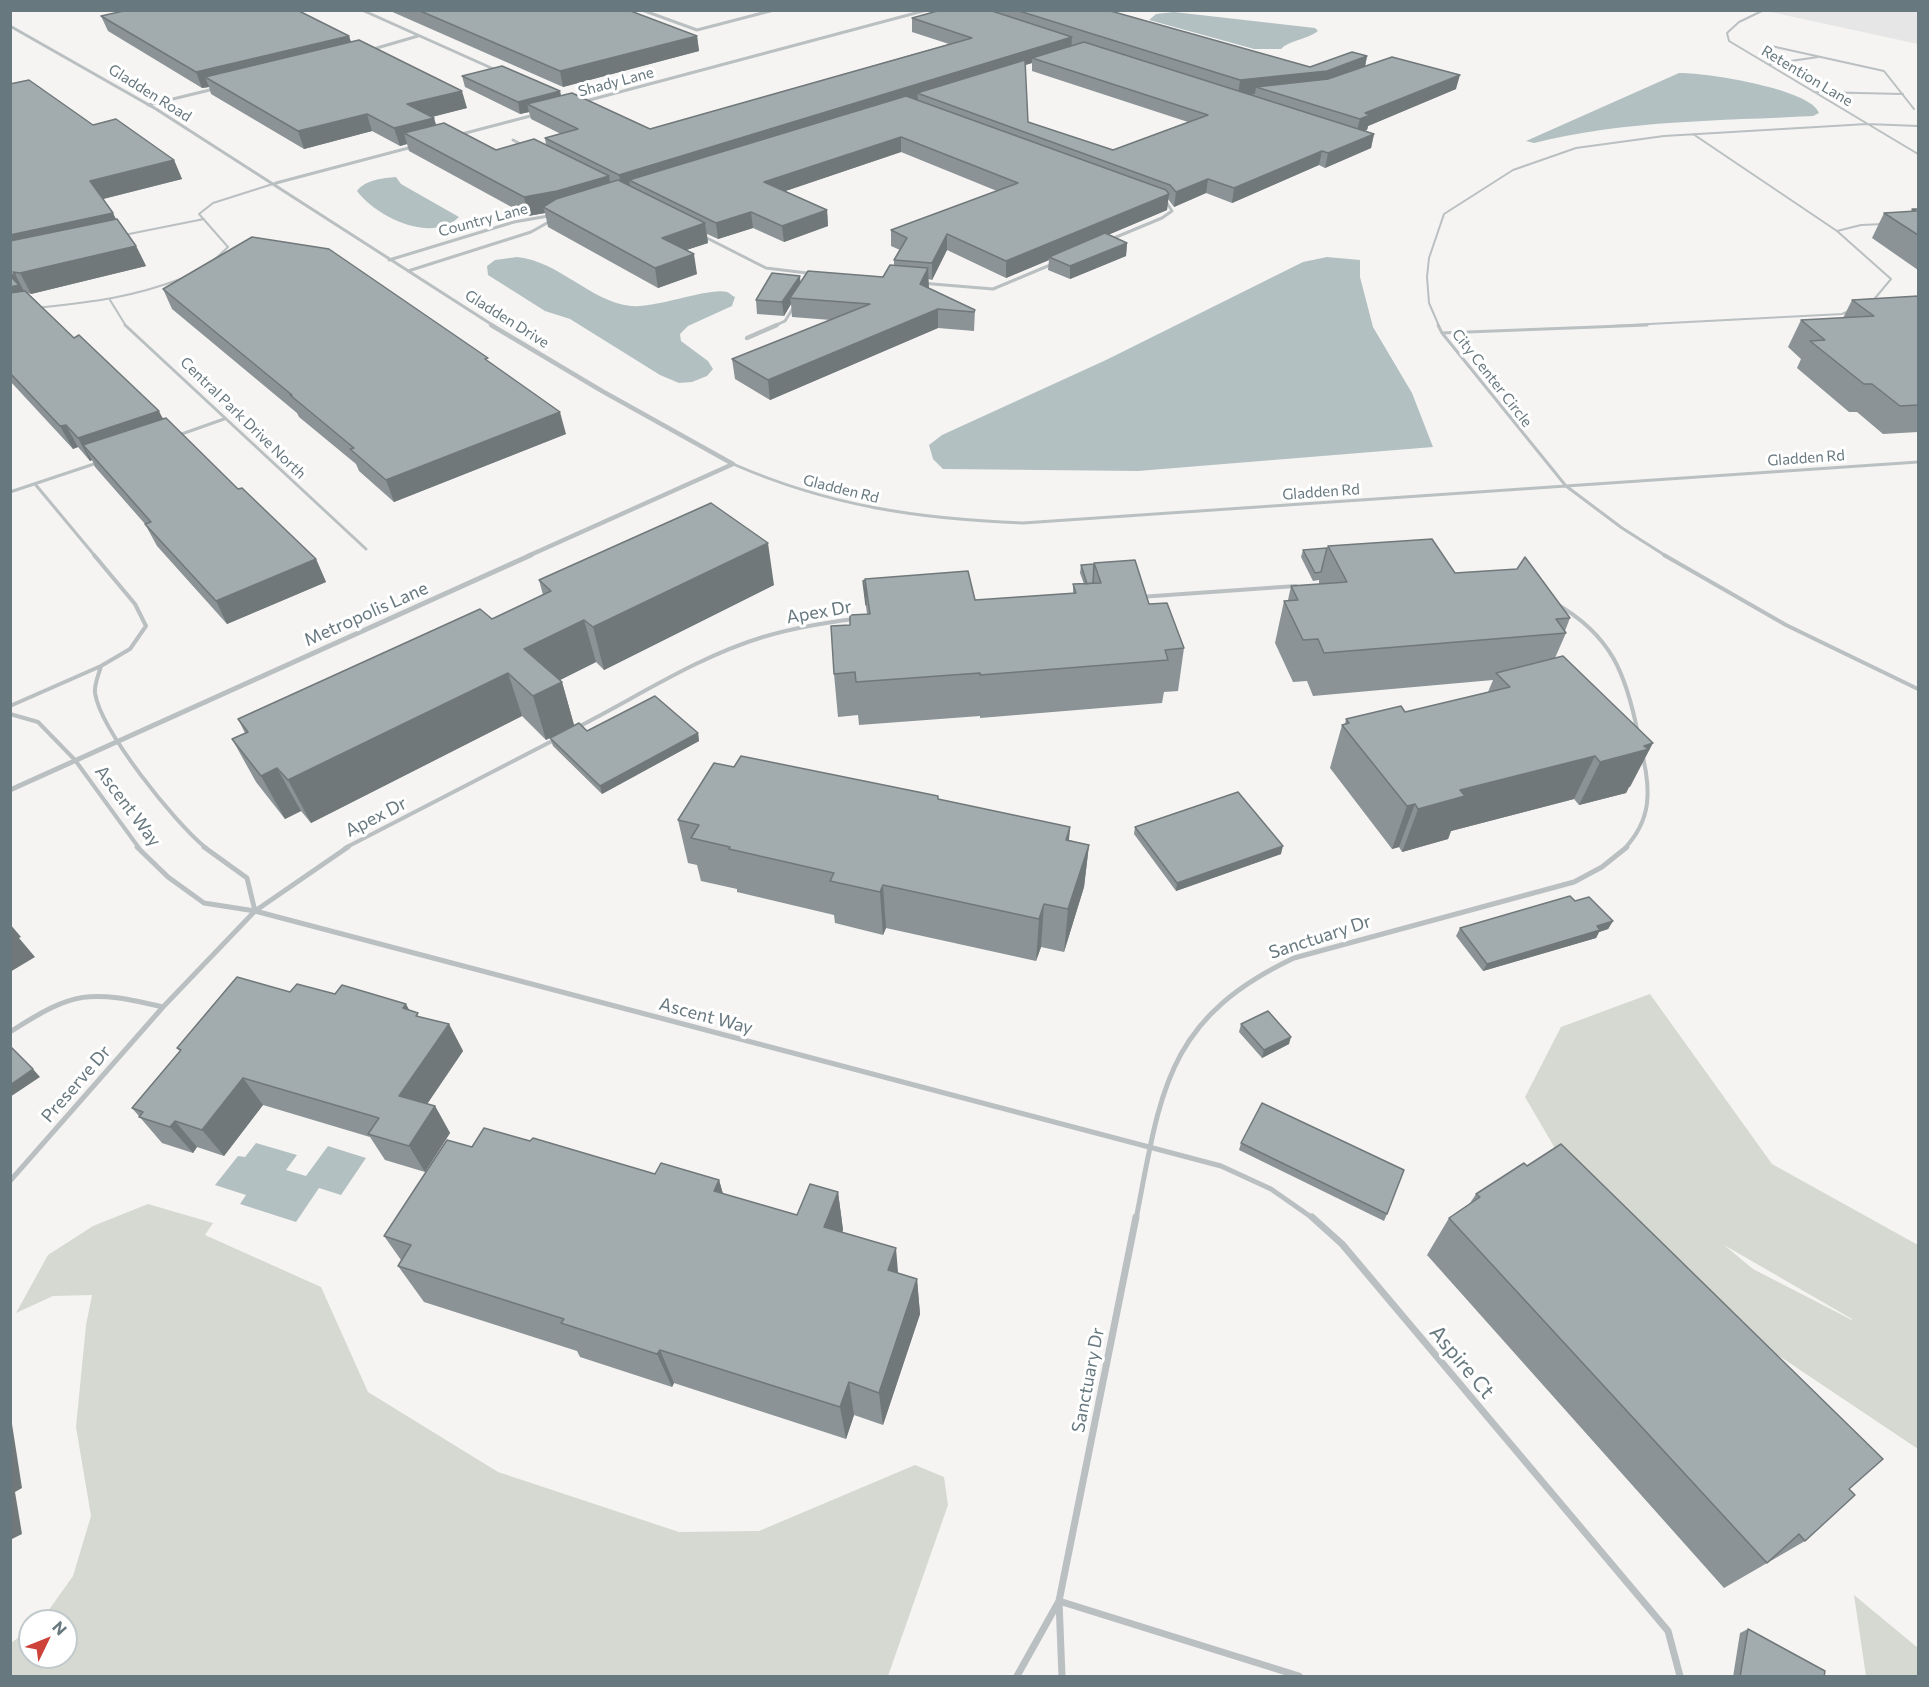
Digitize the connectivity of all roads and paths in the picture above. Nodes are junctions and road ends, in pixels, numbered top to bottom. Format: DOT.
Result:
graph roads {
  1 [pos="362,10"];
  2 [pos="642,10"];
  3 [pos="774,10"];
  4 [pos="927,10"];
  5 [pos="1764,10"];
  6 [pos="10,26"];
  7 [pos="418,36"];
  8 [pos="1771,46"];
  9 [pos="367,51"];
  10 [pos="1821,57"];
  11 [pos="1768,64"];
  12 [pos="500,71"];
  13 [pos="227,86"];
  14 [pos="1814,92"];
  15 [pos="1902,94"];
  16 [pos="574,104"];
  17 [pos="148,105"];
  18 [pos="1914,109"];
  19 [pos="540,113"];
  20 [pos="1867,124"];
  21 [pos="1918,126"];
  22 [pos="1693,134"];
  23 [pos="448,138"];
  24 [pos="513,140"];
  25 [pos="425,144"];
  26 [pos="533,150"];
  27 [pos="1918,154"];
  28 [pos="276,183"];
  29 [pos="1156,199"];
  30 [pos="204,219"];
  31 [pos="1889,224"];
  32 [pos="693,231"];
  33 [pos="1837,231"];
  34 [pos="114,237"];
  35 [pos="1099,245"];
  36 [pos="389,260"];
  37 [pos="212,262"];
  38 [pos="1056,262"];
  39 [pos="408,271"];
  40 [pos="815,273"];
  41 [pos="826,274"];
  42 [pos="183,278"];
  43 [pos="910,282"];
  44 [pos="809,283"];
  45 [pos="110,300"];
  46 [pos="797,302"];
  47 [pos="1864,305"];
  48 [pos="1856,308"];
  49 [pos="32,309"];
  50 [pos="1442,333"];
  51 [pos="747,338"];
  52 [pos="224,419"];
  53 [pos="169,438"];
  54 [pos="102,461"];
  55 [pos="1918,462"];
  56 [pos="733,464"];
  57 [pos="35,484"];
  58 [pos="1566,486"];
  59 [pos="10,492"];
  60 [pos="366,549"];
  61 [pos="1302,585"];
  62 [pos="1135,598"];
  63 [pos="1552,601"];
  64 [pos="855,619"];
  65 [pos="101,666"];
  66 [pos="1918,689"];
  67 [pos="10,706"];
  68 [pos="10,714"];
  69 [pos="573,730"];
  70 [pos="562,735"];
  71 [pos="118,740"];
  72 [pos="75,759"];
  73 [pos="10,790"];
  74 [pos="255,911"];
  75 [pos="163,1007"];
  76 [pos="10,1032"];
  77 [pos="1150,1147"];
  78 [pos="10,1181"];
  79 [pos="1059,1601"];
  80 [pos="1017,1677"];
  81 [pos="1062,1677"];
  82 [pos="1299,1677"];
  83 [pos="1680,1677"];
  1 -- 7 [label="street"];
  2 -- 3 [label="street"];
  4 -- 16 [label="street, Shady Lane"];
  5 -- 11 [label="lane, Retention Lane"];
  6 -- 17 [label="street, Gladden Road"];
  7 -- 9 [label="street"];
  7 -- 12 [label="street"];
  8 -- 10 [label="lane"];
  10 -- 11 [label="lane"];
  10 -- 15 [label="lane"];
  11 -- 14 [label="lane, Retention Lane"];
  13 -- 17 [label="street"];
  14 -- 15 [label="lane"];
  14 -- 20 [label="lane, Retention Lane"];
  15 -- 18 [label="lane"];
  17 -- 28 [label="street, Gladden Road"];
  19 -- 23 [label="street"];
  20 -- 21 [label="lane, City Center Circle"];
  20 -- 22 [label="lane, City Center Circle"];
  20 -- 27 [label="lane, Retention Lane"];
  22 -- 33 [label="lane"];
  22 -- 50 [label="lane, City Center Circle"];
  24 -- 26 [label="street"];
  25 -- 28 [label="street"];
  28 -- 30 [label="lane"];
  28 -- 36 [label="street, Gladden Drive"];
  29 -- 35 [label="street"];
  30 -- 34 [label="lane"];
  30 -- 37 [label="lane"];
  31 -- 33 [label="lane"];
  32 -- 40 [label="street"];
  33 -- 47 [label="lane"];
  36 -- 39 [label="street, Gladden Drive"];
  36 -- 39 [label="street, Country Lane"];
  38 -- 43 [label="street"];
  39 -- 56 [label="street, Gladden Drive"];
  40 -- 41 [label="street"];
  40 -- 44 [label="street"];
  42 -- 45 [label="lane"];
  45 -- 49 [label="lane"];
  45 -- 52 [label="lane, Central Park Drive North"];
  46 -- 51 [label="street"];
  48 -- 50 [label="lane"];
  50 -- 58 [label="lane, City Center Circle"];
  52 -- 53 [label="lane"];
  52 -- 60 [label="lane, Central Park Drive North"];
  54 -- 57 [label="lane"];
  55 -- 58 [label="lane, Gladden Rd"];
  56 -- 58 [label="lane, Gladden Rd"];
  56 -- 71 [label="street, Metropolis Lane"];
  57 -- 59 [label="lane"];
  57 -- 65 [label="lane"];
  58 -- 66 [label="lane, City Center Circle"];
  61 -- 62 [label="lane"];
  63 -- 77 [label="lane, Sanctuary Dr"];
  64 -- 69 [label="lane, Apex Dr"];
  65 -- 67 [label="lane"];
  65 -- 71 [label="lane, Ascent Way"];
  68 -- 72 [label="lane, Ascent Way"];
  70 -- 74 [label="lane, Apex Dr"];
  71 -- 72 [label="street, Metropolis Lane"];
  71 -- 74 [label="lane, Ascent Way"];
  72 -- 73 [label="street, Metropolis Lane"];
  72 -- 74 [label="lane, Ascent Way"];
  74 -- 75 [label="lane, Preserve Dr"];
  74 -- 77 [label="lane, Ascent Way"];
  75 -- 76 [label="lane"];
  75 -- 78 [label="lane, Preserve Dr"];
  77 -- 79 [label="lane, Sanctuary Dr"];
  77 -- 83 [label="lane, Aspire Ct"];
  79 -- 80 [label="lane, Sanctuary Dr"];
  79 -- 81 [label="lane, Sanctuary Dr"];
  79 -- 82 [label="lane"];
}
